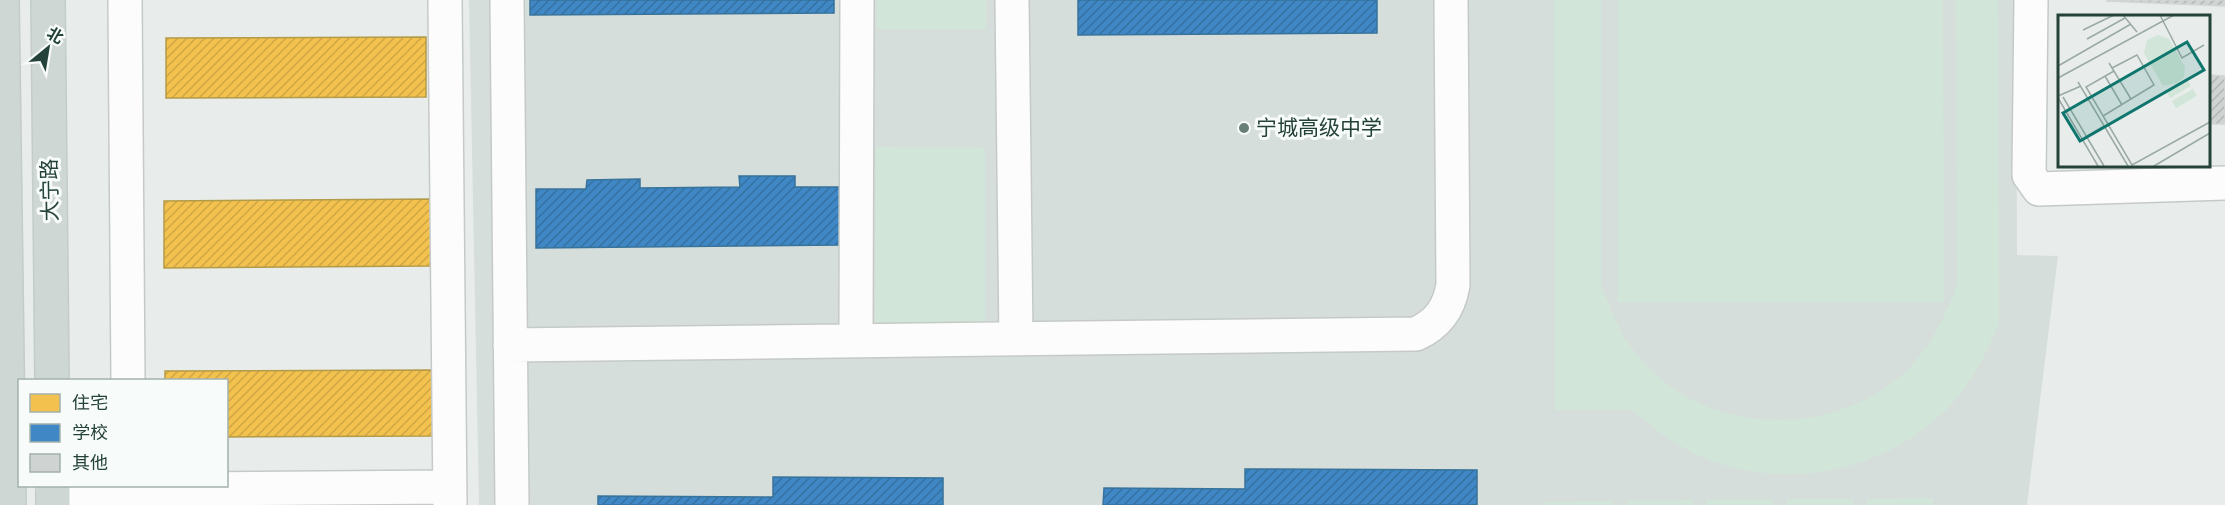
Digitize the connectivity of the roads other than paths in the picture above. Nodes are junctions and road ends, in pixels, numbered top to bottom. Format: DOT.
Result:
graph roads {
  1 [pos="2,0"];
  2 [pos="48,0"];
  3 [pos="125,0"];
  4 [pos="445,0"];
  5 [pos="507,0"];
  6 [pos="857,0"];
  7 [pos="1012,0"];
  8 [pos="1450,0"];
  9 [pos="2031,0"];
  10 [pos="2225,183"];
  11 [pos="1016,339"];
  12 [pos="856,341"];
  13 [pos="510,345"];
  14 [pos="52,379"];
  15 [pos="128,379"];
  16 [pos="53,493"];
  17 [pos="129,493"];
  18 [pos="450,496"];
  19 [pos="9,505"];
  20 [pos="512,505"];
  1 -- 19 [label="main road"];
  2 -- 14 [label="main road, 大宁路"];
  3 -- 15 [label="street"];
  4 -- 18 [label="street"];
  5 -- 13 [label="street"];
  6 -- 12 [label="street"];
  7 -- 11 [label="street"];
  8 -- 11 [label="street"];
  9 -- 10 [label="street"];
  11 -- 12 [label="street"];
  12 -- 13 [label="street"];
  13 -- 20 [label="street"];
  16 -- 17 [label="street"];
  17 -- 18 [label="street"];
}
